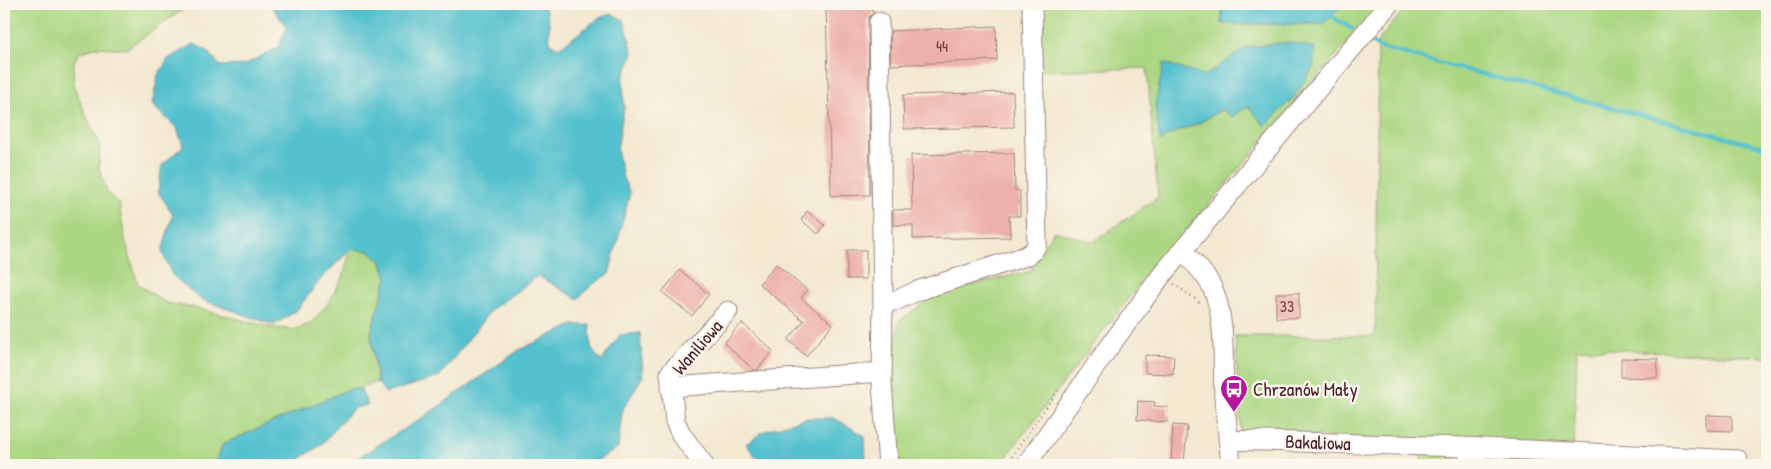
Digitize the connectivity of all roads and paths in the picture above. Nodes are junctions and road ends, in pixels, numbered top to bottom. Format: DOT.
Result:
graph roads {
  1 [pos="1032,4"];
  2 [pos="1389,4"];
  3 [pos="879,22"];
  4 [pos="1183,252"];
  5 [pos="1168,280"];
  6 [pos="883,300"];
  7 [pos="1218,307"];
  8 [pos="728,311"];
  9 [pos="882,372"];
  10 [pos="671,387"];
  11 [pos="1228,440"];
  12 [pos="1463,447"];
  13 [pos="1738,460"];
  14 [pos="704,465"];
  15 [pos="888,465"];
  16 [pos="1026,465"];
  17 [pos="1231,465"];
  18 [pos="1479,465"];
  1 -- 6 [label="street"];
  2 -- 4 [label="street"];
  3 -- 6 [label="street"];
  4 -- 7 [label="street"];
  4 -- 16 [label="street"];
  5 -- 7 [label="path"];
  6 -- 9 [label="street"];
  7 -- 11 [label="street"];
  8 -- 10 [label="street, Waniliowa"];
  9 -- 10 [label="street"];
  9 -- 15 [label="street"];
  10 -- 14 [label="street, Waniliowa"];
  11 -- 12 [label="street, Bakaliowa"];
  11 -- 17 [label="street"];
  12 -- 13 [label="street, Bakaliowa"];
  12 -- 18 [label="street"];
}
